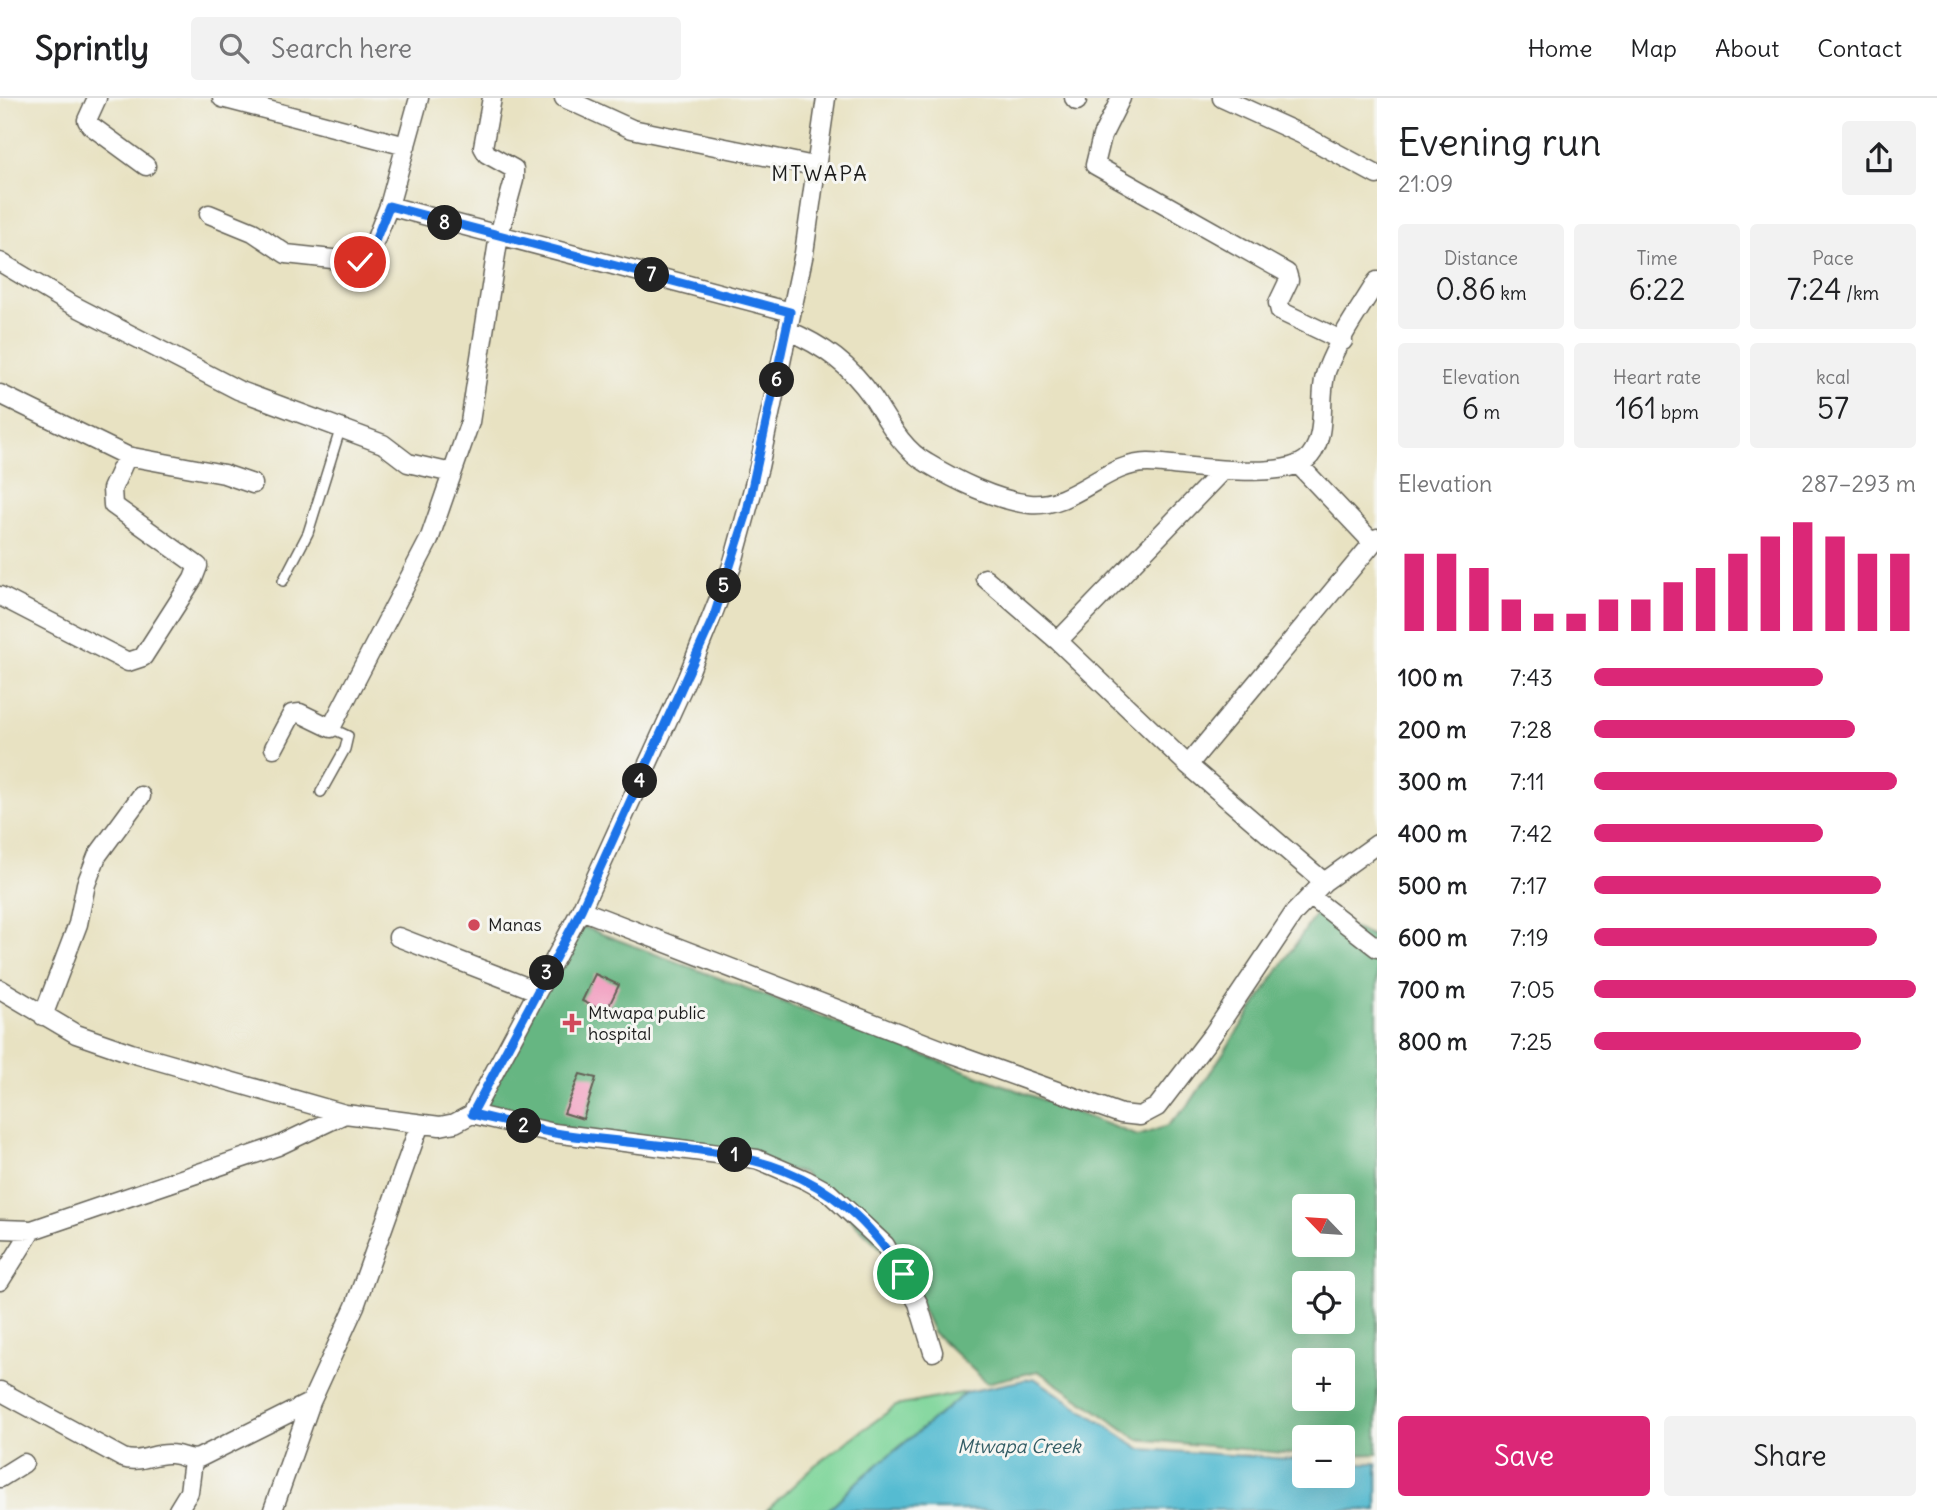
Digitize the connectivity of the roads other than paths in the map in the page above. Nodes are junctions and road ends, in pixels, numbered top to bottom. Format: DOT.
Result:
graph roads {
  1 [pos="97,98"];
  2 [pos="222,98"];
  3 [pos="419,98"];
  4 [pos="492,98"];
  5 [pos="564,98"];
  6 [pos="826,98"];
  7 [pos="1121,98"];
  8 [pos="1222,98"];
  9 [pos="406,146"];
  10 [pos="146,166"];
  11 [pos="814,166"];
  12 [pos="1377,175"];
  13 [pos="389,206"];
  14 [pos="209,214"];
  15 [pos="499,235"];
  16 [pos="0,262"];
  17 [pos="1377,281"];
  18 [pos="790,312"];
  19 [pos="787,330"];
  20 [pos="1343,341"];
  21 [pos="0,394"];
  22 [pos="340,430"];
  23 [pos="127,456"];
  24 [pos="1298,464"];
  25 [pos="1221,472"];
  26 [pos="452,473"];
  27 [pos="253,484"];
  28 [pos="1375,540"];
  29 [pos="985,578"];
  30 [pos="283,581"];
  31 [pos="0,596"];
  32 [pos="1058,641"];
  33 [pos="331,728"];
  34 [pos="274,748"];
  35 [pos="1188,765"];
  36 [pos="321,792"];
  37 [pos="141,796"];
  38 [pos="1377,844"];
  39 [pos="1324,882"];
  40 [pos="1310,896"];
  41 [pos="581,910"];
  42 [pos="398,937"];
  43 [pos="1377,948"];
  44 [pos="0,989"];
  45 [pos="537,991"];
  46 [pos="43,1016"];
  47 [pos="345,1114"];
  48 [pos="472,1114"];
  49 [pos="420,1124"];
  50 [pos="0,1229"];
  51 [pos="32,1230"];
  52 [pos="0,1281"];
  53 [pos="933,1352"];
  54 [pos="0,1391"];
  55 [pos="311,1402"];
  56 [pos="193,1460"];
  57 [pos="23,1463"];
  58 [pos="0,1478"];
  59 [pos="178,1510"];
  60 [pos="273,1510"];
  1 -- 10 [label="street"];
  2 -- 9 [label="street"];
  3 -- 9 [label="street"];
  4 -- 15 [label="street"];
  5 -- 11 [label="street"];
  6 -- 11 [label="street"];
  7 -- 20 [label="street"];
  8 -- 12 [label="street"];
  9 -- 13 [label="street"];
  11 -- 18 [label="street"];
  13 -- 14 [label="street"];
  13 -- 15 [label="street"];
  15 -- 18 [label="street"];
  15 -- 26 [label="street"];
  16 -- 22 [label="street"];
  17 -- 20 [label="street"];
  18 -- 19 [label="street"];
  19 -- 25 [label="street"];
  19 -- 41 [label="street"];
  20 -- 24 [label="street"];
  21 -- 23 [label="street"];
  22 -- 26 [label="street"];
  22 -- 30 [label="lane"];
  23 -- 27 [label="street"];
  23 -- 31 [label="street"];
  24 -- 25 [label="street"];
  24 -- 28 [label="street"];
  25 -- 32 [label="street"];
  26 -- 33 [label="street"];
  28 -- 35 [label="street"];
  29 -- 32 [label="street"];
  32 -- 35 [label="street"];
  33 -- 34 [label="street"];
  33 -- 36 [label="lane"];
  35 -- 39 [label="street"];
  37 -- 46 [label="street"];
  38 -- 39 [label="street"];
  39 -- 40 [label="street"];
  40 -- 41 [label="street"];
  40 -- 43 [label="street"];
  41 -- 45 [label="street"];
  42 -- 45 [label="street"];
  44 -- 46 [label="street"];
  45 -- 48 [label="street"];
  46 -- 47 [label="street"];
  47 -- 49 [label="street"];
  47 -- 51 [label="street"];
  48 -- 49 [label="street"];
  48 -- 53 [label="street"];
  49 -- 55 [label="street"];
  50 -- 51 [label="street"];
  51 -- 52 [label="street"];
  54 -- 56 [label="street"];
  55 -- 56 [label="street"];
  55 -- 60 [label="street"];
  56 -- 59 [label="street"];
  57 -- 58 [label="street"];
}
